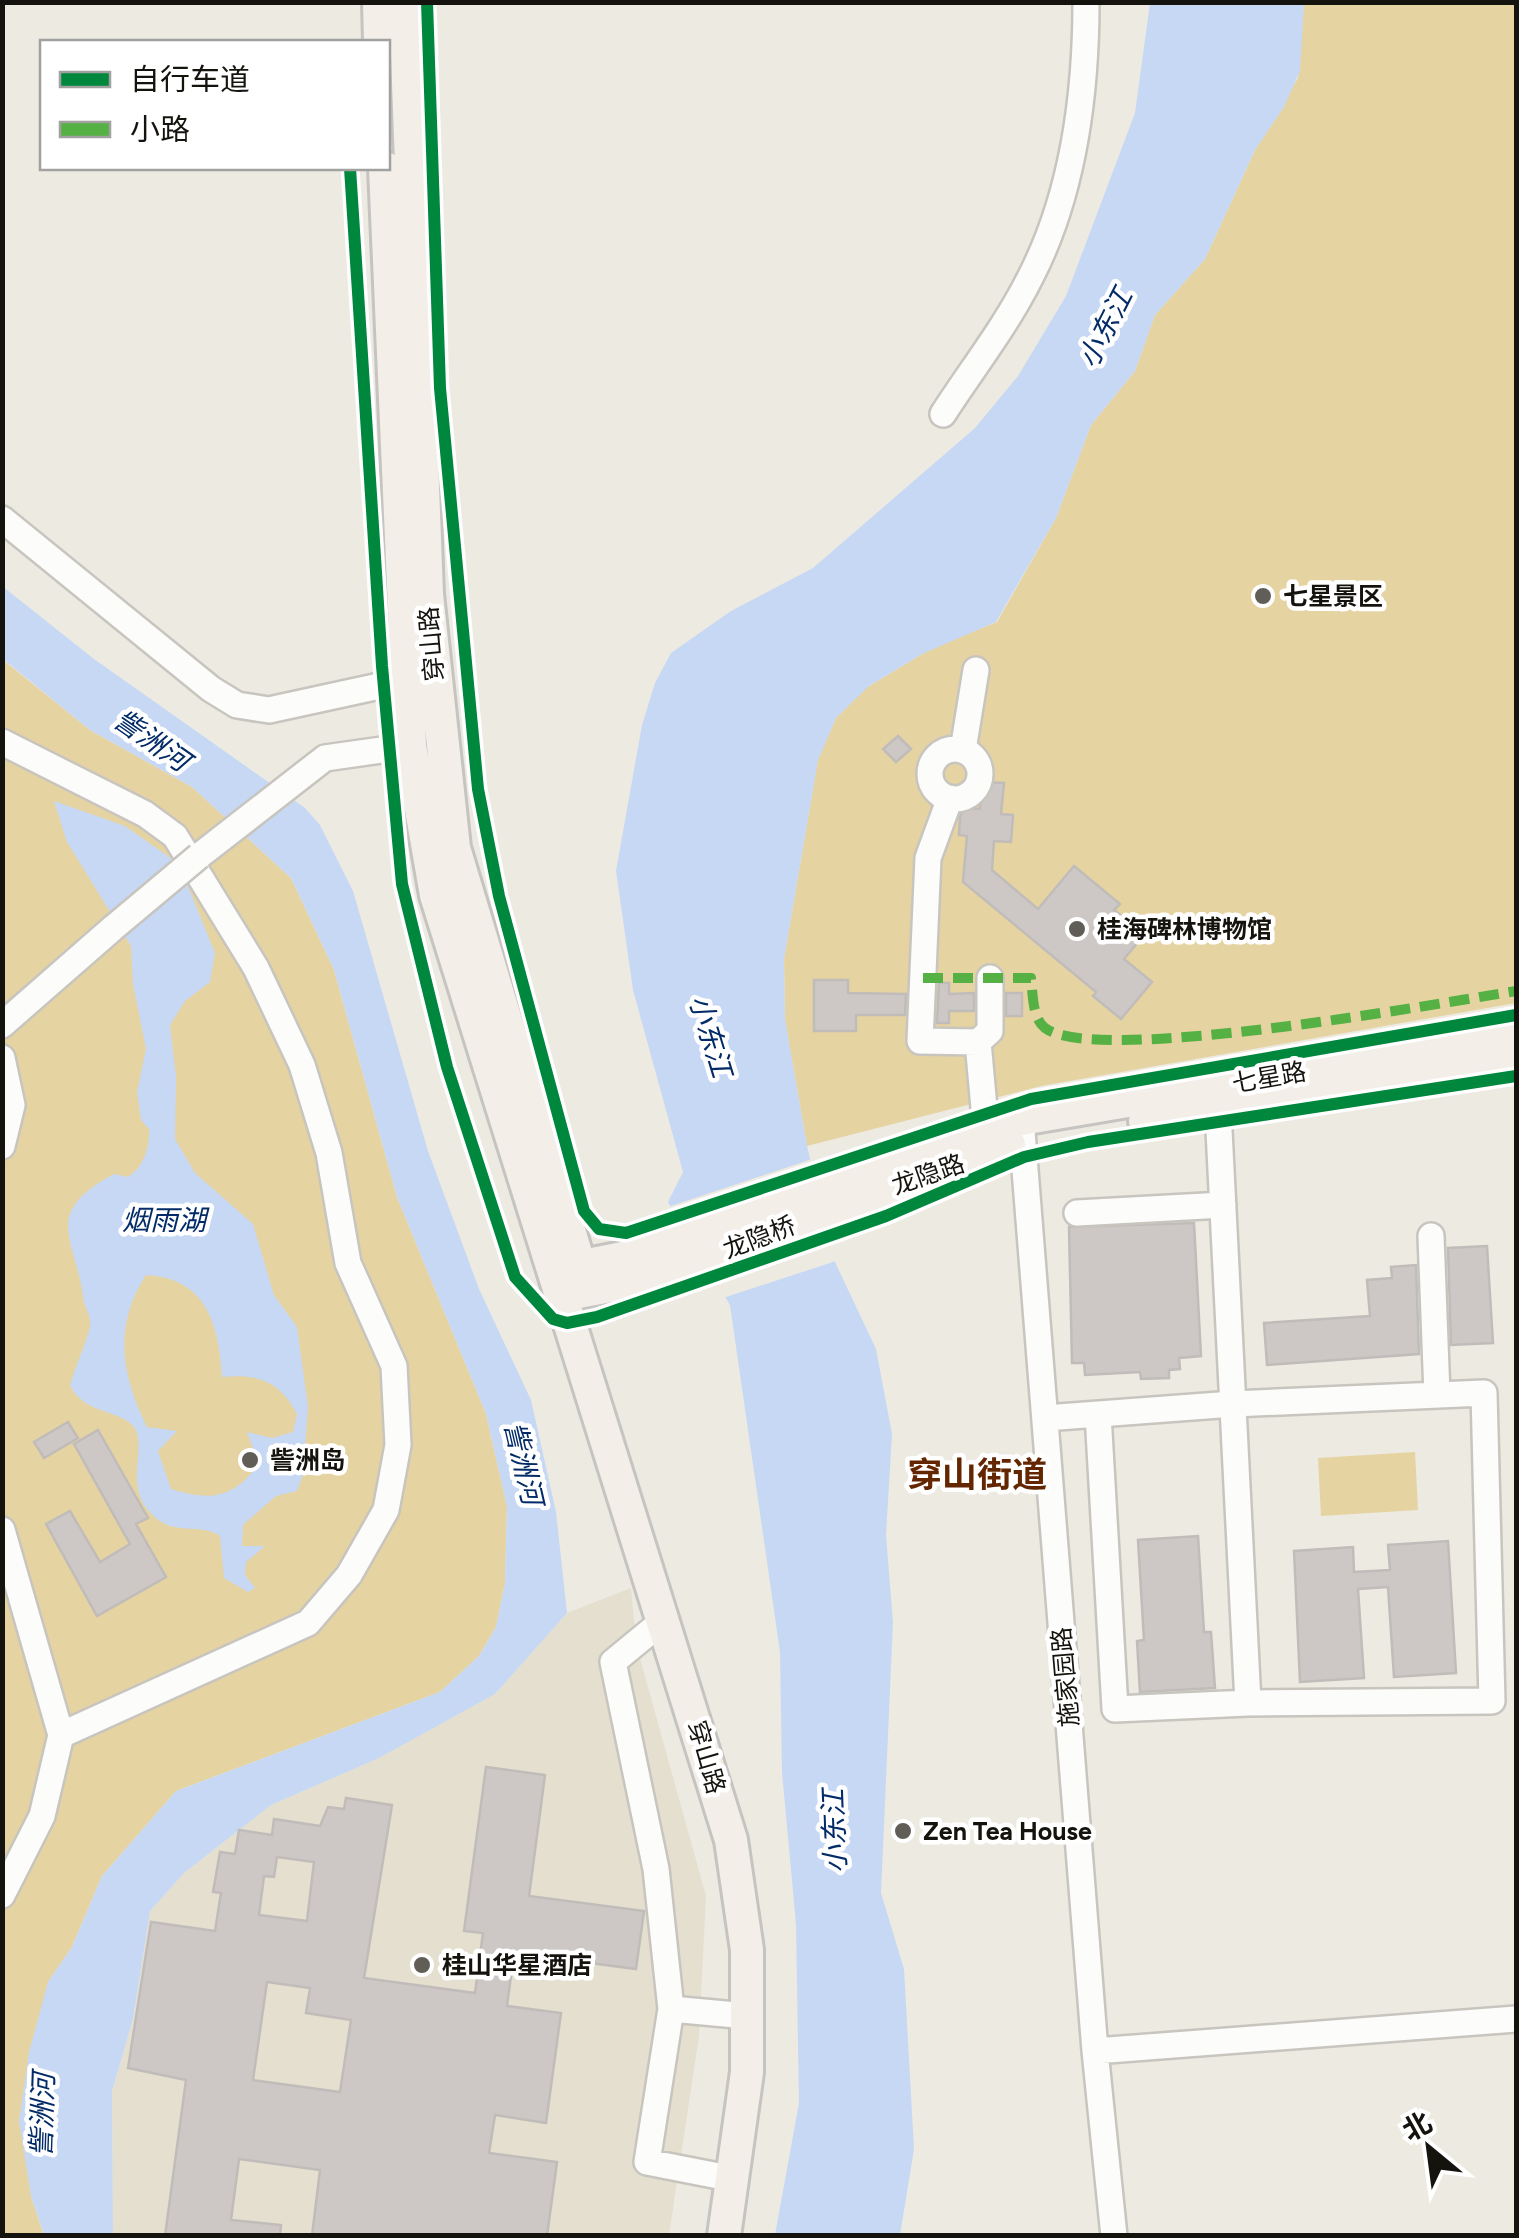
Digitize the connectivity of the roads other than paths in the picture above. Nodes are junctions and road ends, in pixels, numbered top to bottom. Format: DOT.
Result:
graph roads {
  1 [pos="378,2"];
  2 [pos="404,2"];
  3 [pos="1086,2"];
  4 [pos="380,40"];
  5 [pos="386,170"];
  6 [pos="943,414"];
  7 [pos="2,519"];
  8 [pos="976,670"];
  9 [pos="407,680"];
  10 [pos="2,742"];
  11 [pos="410,746"];
  12 [pos="963,750"];
  13 [pos="950,798"];
  14 [pos="990,978"];
  15 [pos="2,1025"];
  16 [pos="1516,1035"];
  17 [pos="978,1042"];
  18 [pos="2,1058"];
  19 [pos="1516,1060"];
  20 [pos="1217,1097"];
  21 [pos="986,1130"];
  22 [pos="1022,1130"];
  23 [pos="2,1146"];
  24 [pos="868,1182"];
  25 [pos="1223,1204"];
  26 [pos="1078,1213"];
  27 [pos="1431,1236"];
  28 [pos="569,1281"];
  29 [pos="1437,1395"];
  30 [pos="1233,1404"];
  31 [pos="1098,1414"];
  32 [pos="1045,1418"];
  33 [pos="2,1530"];
  34 [pos="664,1620"];
  35 [pos="1248,1702"];
  36 [pos="61,1734"];
  37 [pos="2,1896"];
  38 [pos="671,2010"];
  39 [pos="747,2016"];
  40 [pos="1516,2019"];
  41 [pos="1095,2052"];
  42 [pos="734,2179"];
  43 [pos="724,2236"];
  44 [pos="1114,2236"];
  1 -- 4 [label="main road"];
  2 -- 28 [label="main road, 穿山路"];
  3 -- 6 [label="street"];
  5 -- 9 [label="main road, 穿山路"];
  7 -- 9 [label="street"];
  8 -- 12 [label="street"];
  9 -- 11 [label="main road, 穿山路"];
  10 -- 36 [label="street"];
  11 -- 15 [label="street, bridge"];
  11 -- 28 [label="main road, 穿山路"];
  12 -- 13 [label="street"];
  12 -- 13 [label="street"];
  13 -- 17 [label="street"];
  14 -- 17 [label="street"];
  16 -- 20 [label="main road, 七星路"];
  17 -- 21 [label="street"];
  18 -- 23 [label="street"];
  19 -- 20 [label="main road, 龙隐路"];
  20 -- 22 [label="main road, 龙隐路"];
  20 -- 25 [label="street"];
  21 -- 22 [label="main road, 龙隐路"];
  21 -- 24 [label="main road, 龙隐路"];
  22 -- 24 [label="main road, 龙隐路"];
  22 -- 32 [label="street, 施家园路"];
  24 -- 28 [label="main road, 龙隐桥"];
  25 -- 26 [label="street"];
  25 -- 30 [label="street"];
  27 -- 29 [label="street"];
  28 -- 34 [label="main road, 穿山路"];
  29 -- 30 [label="street"];
  29 -- 35 [label="street"];
  30 -- 31 [label="street"];
  30 -- 35 [label="street"];
  31 -- 32 [label="street"];
  31 -- 35 [label="street"];
  32 -- 41 [label="street, 施家园路"];
  33 -- 36 [label="street"];
  34 -- 38 [label="street"];
  34 -- 39 [label="main road, 穿山路"];
  36 -- 37 [label="street"];
  38 -- 39 [label="street"];
  38 -- 42 [label="street"];
  39 -- 42 [label="main road, 穿山路"];
  40 -- 41 [label="street"];
  41 -- 44 [label="street, 施家园路"];
  42 -- 43 [label="main road, 穿山路"];
}
